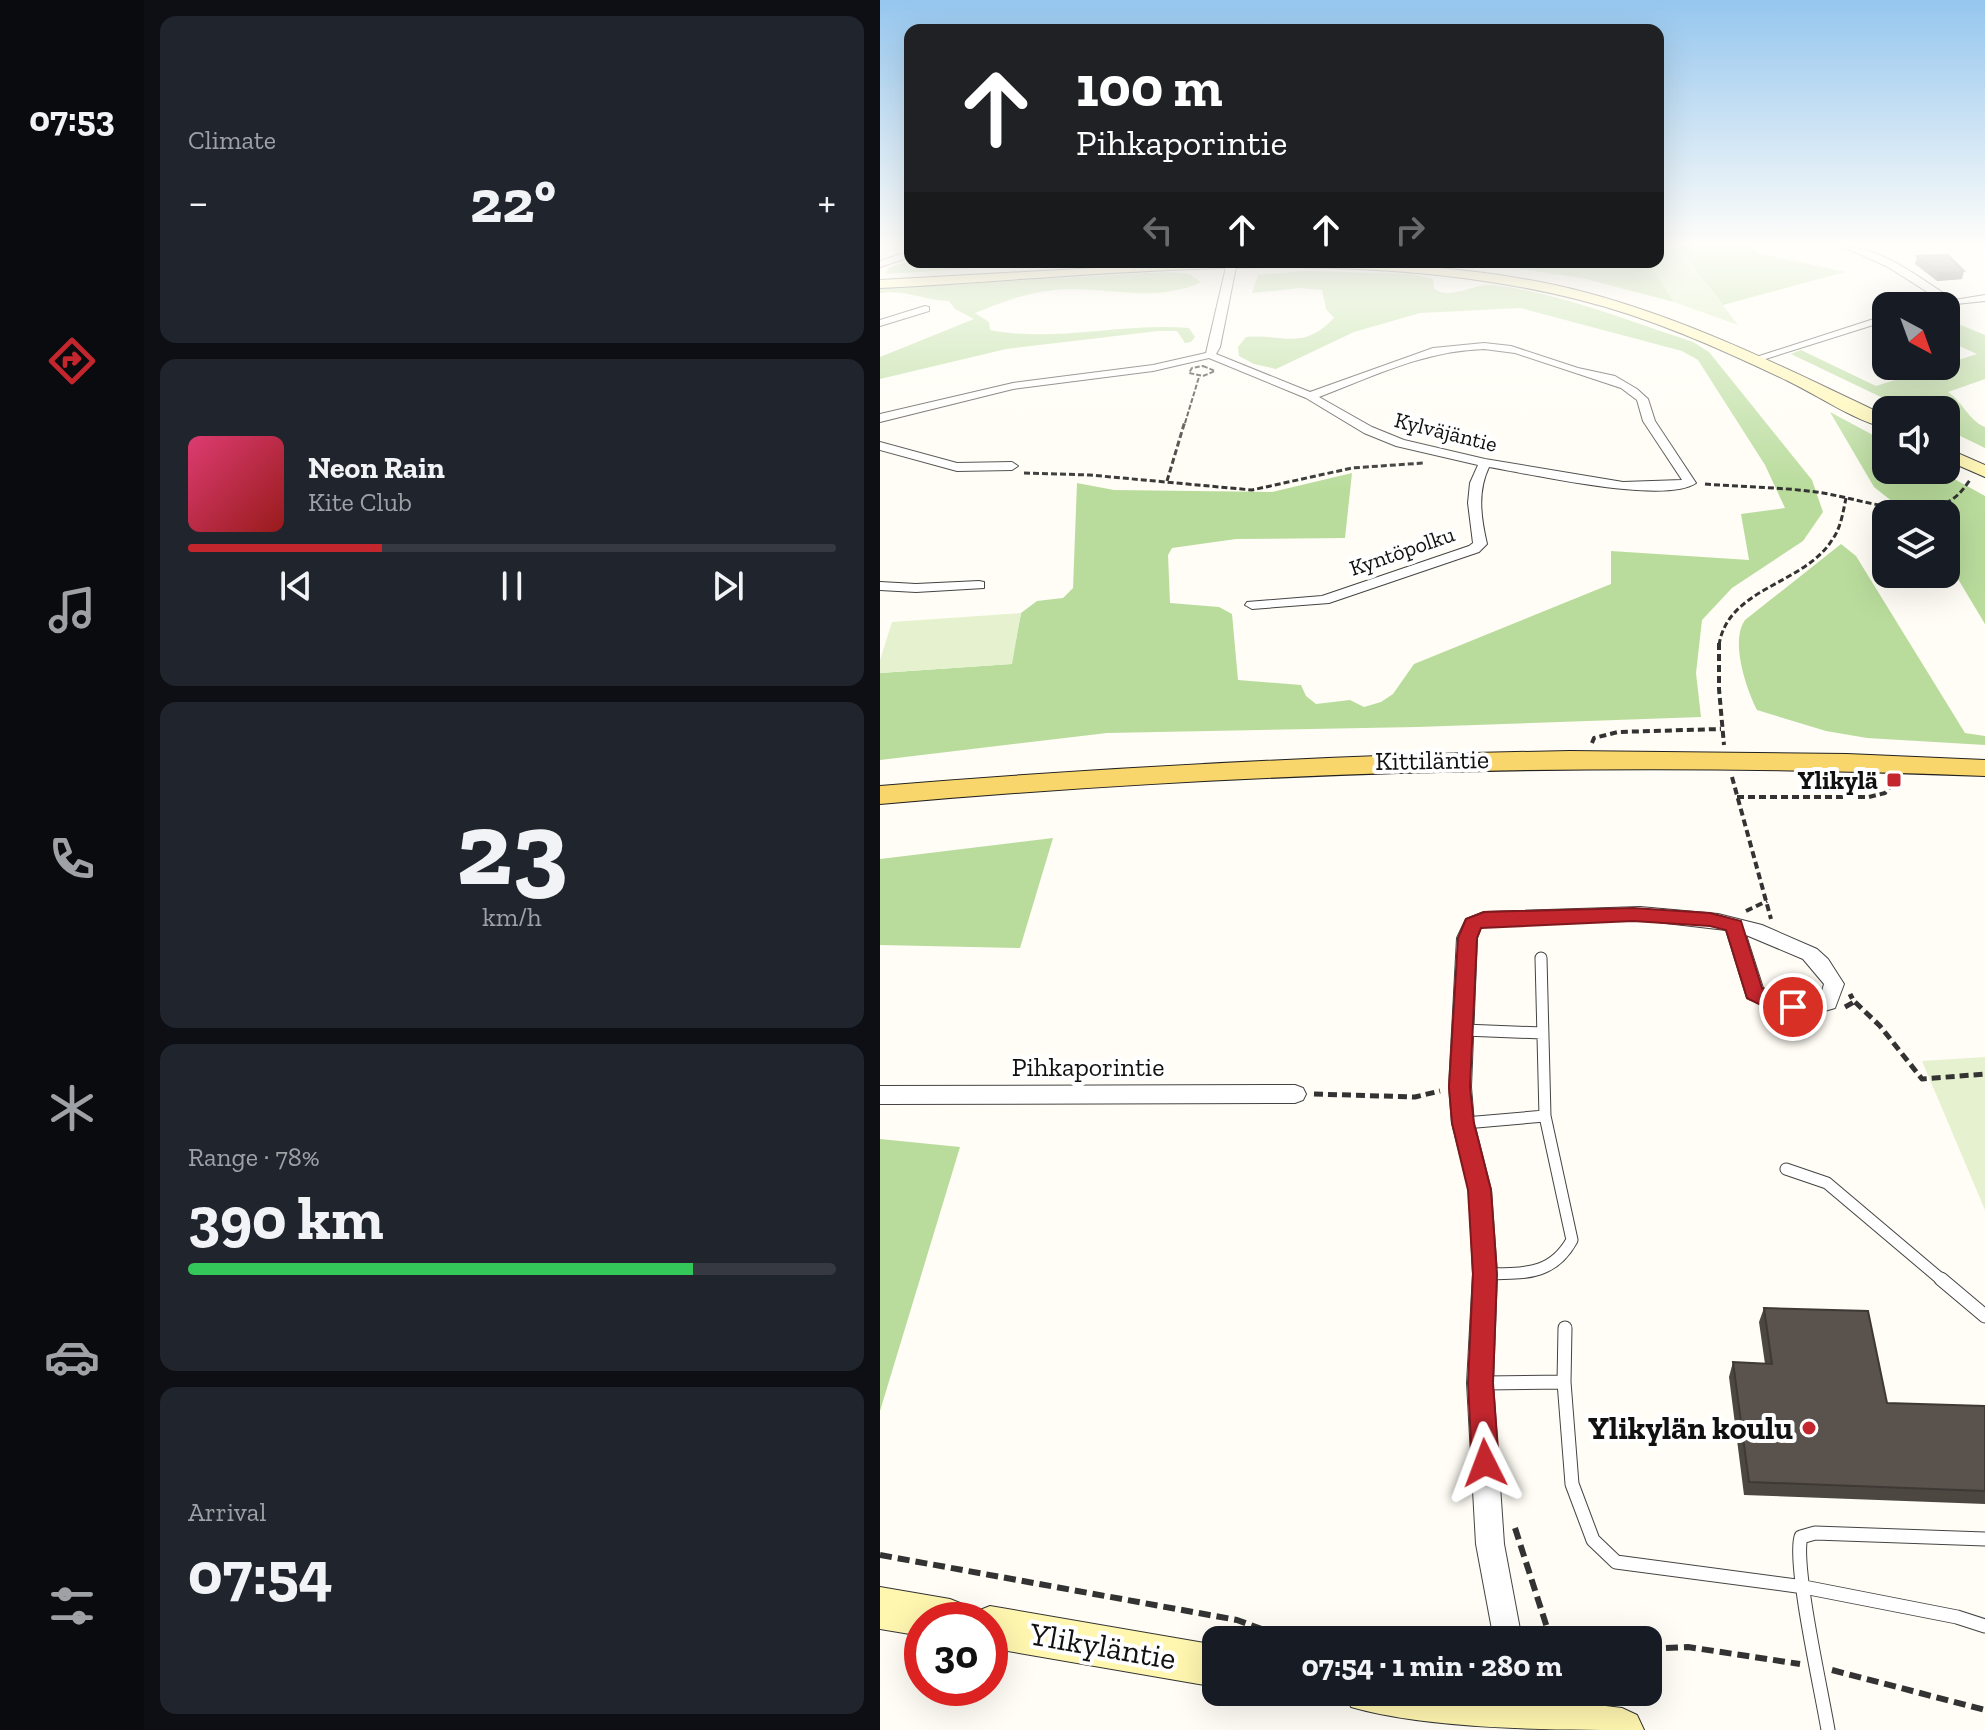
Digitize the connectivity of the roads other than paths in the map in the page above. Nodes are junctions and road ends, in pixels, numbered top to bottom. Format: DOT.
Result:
graph roads {
  1 [pos="1219,328"];
  2 [pos="1677,328"];
  3 [pos="1855,328"];
  4 [pos="1210,355"];
  5 [pos="1755,359"];
  6 [pos="1310,396"];
  7 [pos="1872,416"];
  8 [pos="880,418"];
  9 [pos="880,446"];
  10 [pos="1960,460"];
  11 [pos="1485,463"];
  12 [pos="1012,466"];
  13 [pos="1983,472"];
  14 [pos="979,585"];
  15 [pos="880,586"];
  16 [pos="1252,605"];
  17 [pos="1985,768"];
  18 [pos="880,795"];
  19 [pos="1731,925"];
  20 [pos="1541,958"];
  21 [pos="1464,1030"];
  22 [pos="1542,1033"];
  23 [pos="1295,1094"];
  24 [pos="880,1095"];
  25 [pos="1545,1116"];
  26 [pos="1463,1123"];
  27 [pos="1786,1169"];
  28 [pos="1485,1274"];
  29 [pos="1985,1316"];
  30 [pos="1565,1328"];
  31 [pos="1564,1382"];
  32 [pos="1480,1383"];
  33 [pos="1985,1539"];
  34 [pos="1804,1587"];
  35 [pos="880,1608"];
  36 [pos="904,1612"];
  37 [pos="1505,1626"];
  38 [pos="1985,1626"];
  39 [pos="1008,1630"];
  40 [pos="1202,1664"];
  41 [pos="1519,1706"];
  42 [pos="1622,1730"];
  43 [pos="1828,1730"];
  1 -- 4 [label="street"];
  2 -- 5 [label="street"];
  3 -- 5 [label="street"];
  4 -- 6 [label="street, Kylväjäntie"];
  4 -- 8 [label="street"];
  5 -- 7 [label="street"];
  6 -- 11 [label="street, Kylväjäntie"];
  6 -- 11 [label="street, Kylväjäntie"];
  9 -- 12 [label="street"];
  10 -- 13 [label="street"];
  11 -- 16 [label="street, Kyntöpolku"];
  14 -- 15 [label="street"];
  17 -- 18 [label="main road, Kittiläntie"];
  19 -- 19 [label="street"];
  19 -- 21 [label="street"];
  20 -- 22 [label="lane"];
  21 -- 22 [label="lane"];
  21 -- 26 [label="street"];
  22 -- 25 [label="lane"];
  23 -- 24 [label="street, Pihkaporintie"];
  25 -- 26 [label="lane"];
  25 -- 28 [label="lane"];
  26 -- 28 [label="street"];
  27 -- 29 [label="lane"];
  28 -- 32 [label="street"];
  30 -- 31 [label="lane"];
  31 -- 32 [label="lane"];
  31 -- 34 [label="lane"];
  32 -- 37 [label="street"];
  33 -- 34 [label="lane"];
  34 -- 38 [label="lane"];
  34 -- 43 [label="lane"];
  35 -- 36 [label="street"];
  39 -- 40 [label="street, Ylikyläntie"];
  41 -- 42 [label="street"];
}
